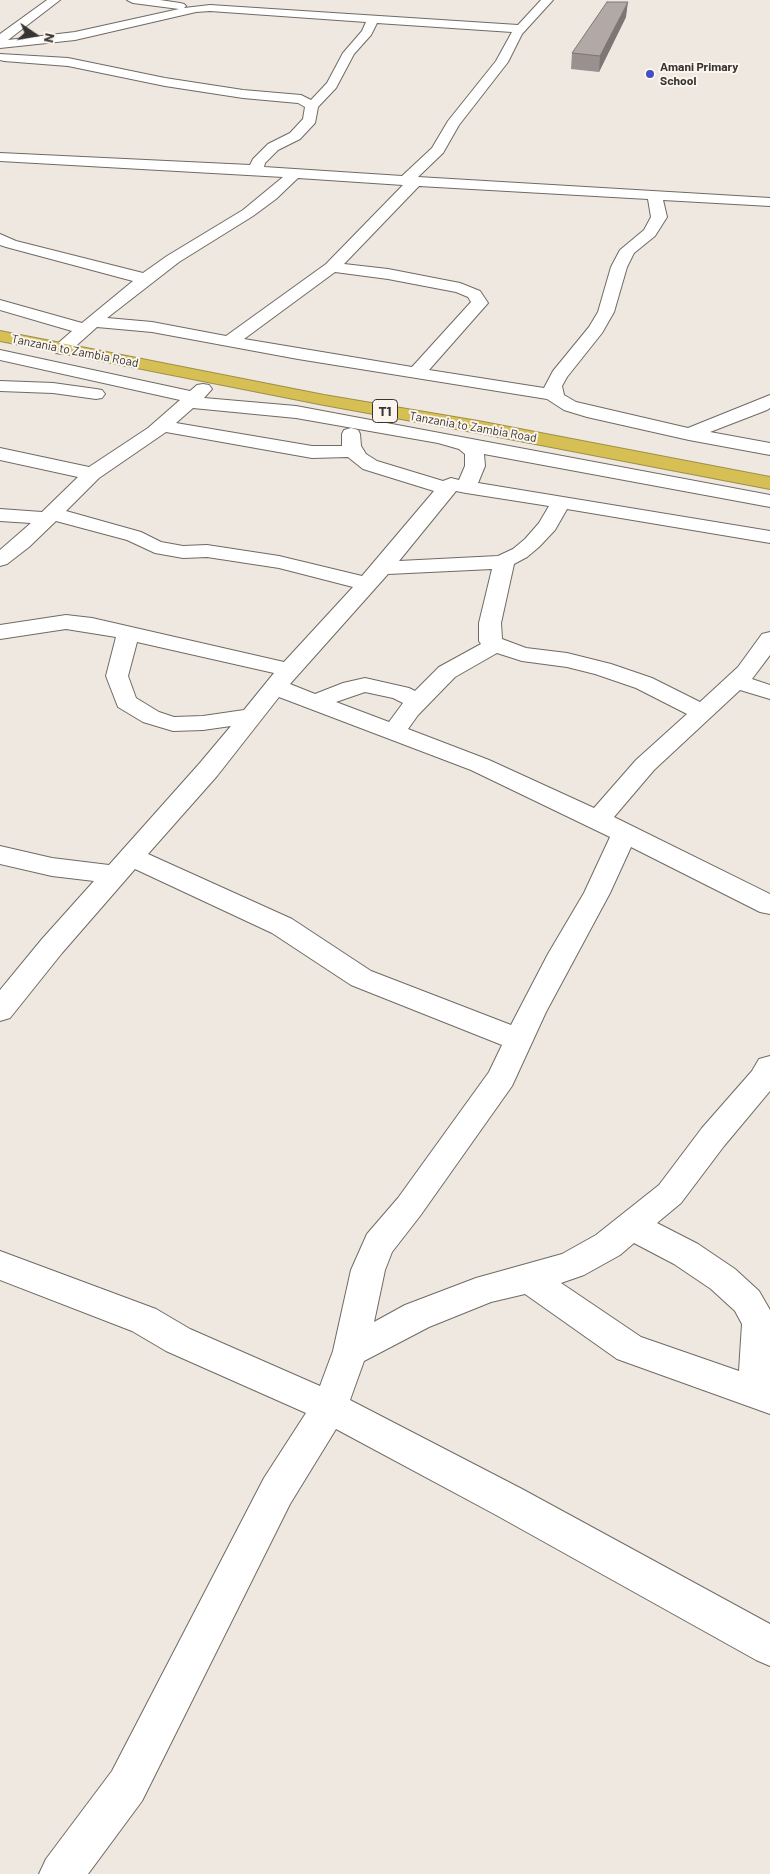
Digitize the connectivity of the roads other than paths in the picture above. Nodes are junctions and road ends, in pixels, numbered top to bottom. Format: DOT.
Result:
graph roads {
  1 [pos="54,0"];
  2 [pos="134,0"];
  3 [pos="547,0"];
  4 [pos="192,10"];
  5 [pos="373,19"];
  6 [pos="210,21"];
  7 [pos="521,29"];
  8 [pos="350,36"];
  9 [pos="363,37"];
  10 [pos="0,40"];
  11 [pos="0,44"];
  12 [pos="0,57"];
  13 [pos="312,106"];
  14 [pos="0,157"];
  15 [pos="256,170"];
  16 [pos="295,174"];
  17 [pos="410,180"];
  18 [pos="655,195"];
  19 [pos="770,202"];
  20 [pos="0,239"];
  21 [pos="332,268"];
  22 [pos="147,279"];
  23 [pos="0,305"];
  24 [pos="88,325"];
  25 [pos="0,336"];
  26 [pos="228,342"];
  27 [pos="62,348"];
  28 [pos="0,355"];
  29 [pos="416,373"];
  30 [pos="213,378"];
  31 [pos="0,386"];
  32 [pos="555,394"];
  33 [pos="770,400"];
  34 [pos="190,402"];
  35 [pos="348,422"];
  36 [pos="162,426"];
  37 [pos="690,434"];
  38 [pos="466,445"];
  39 [pos="770,449"];
  40 [pos="355,452"];
  41 [pos="0,454"];
  42 [pos="92,474"];
  43 [pos="665,483"];
  44 [pos="767,484"];
  45 [pos="457,488"];
  46 [pos="770,501"];
  47 [pos="560,504"];
  48 [pos="0,515"];
  49 [pos="49,516"];
  50 [pos="645,517"];
  51 [pos="770,538"];
  52 [pos="0,560"];
  53 [pos="504,561"];
  54 [pos="374,576"];
  55 [pos="0,632"];
  56 [pos="128,632"];
  57 [pos="770,639"];
  58 [pos="495,645"];
  59 [pos="282,679"];
  60 [pos="736,682"];
  61 [pos="770,692"];
  62 [pos="315,702"];
  63 [pos="418,702"];
  64 [pos="702,712"];
  65 [pos="252,716"];
  66 [pos="394,732"];
  67 [pos="598,820"];
  68 [pos="625,833"];
  69 [pos="0,855"];
  70 [pos="123,866"];
  71 [pos="770,905"];
  72 [pos="0,1010"];
  73 [pos="519,1040"];
  74 [pos="770,1068"];
  75 [pos="632,1226"];
  76 [pos="0,1265"];
  77 [pos="529,1280"];
  78 [pos="350,1351"];
  79 [pos="763,1396"];
  80 [pos="330,1407"];
  81 [pos="770,1646"];
  82 [pos="61,1874"];
  1 -- 10 [label="street"];
  2 -- 4 [label="street"];
  3 -- 7 [label="street"];
  4 -- 5 [label="street"];
  4 -- 6 [label="street"];
  4 -- 11 [label="street"];
  5 -- 7 [label="street"];
  5 -- 9 [label="street"];
  7 -- 17 [label="street"];
  8 -- 9 [label="street"];
  9 -- 13 [label="street"];
  12 -- 13 [label="street"];
  13 -- 15 [label="street"];
  14 -- 15 [label="street"];
  15 -- 16 [label="street"];
  16 -- 17 [label="street"];
  16 -- 22 [label="street"];
  17 -- 18 [label="street"];
  17 -- 21 [label="street"];
  18 -- 19 [label="street"];
  18 -- 32 [label="street"];
  20 -- 22 [label="street"];
  21 -- 26 [label="street"];
  21 -- 29 [label="street"];
  22 -- 24 [label="street"];
  23 -- 24 [label="street"];
  24 -- 26 [label="street"];
  24 -- 27 [label="street"];
  25 -- 27 [label="highway, Tanzania to Zambia Road / T1"];
  26 -- 29 [label="street"];
  27 -- 30 [label="highway, Tanzania to Zambia Road / T1"];
  28 -- 34 [label="street"];
  29 -- 32 [label="street"];
  30 -- 34 [label="street"];
  30 -- 44 [label="highway, Tanzania to Zambia Road / T1"];
  31 -- 34 [label="street"];
  32 -- 37 [label="street"];
  33 -- 37 [label="street"];
  34 -- 35 [label="street"];
  34 -- 36 [label="street"];
  35 -- 38 [label="street"];
  35 -- 40 [label="street"];
  36 -- 40 [label="street"];
  36 -- 42 [label="street"];
  37 -- 39 [label="street"];
  38 -- 43 [label="street"];
  38 -- 45 [label="street"];
  40 -- 45 [label="street"];
  41 -- 42 [label="street"];
  42 -- 49 [label="street"];
  43 -- 46 [label="street"];
  43 -- 50 [label="street"];
  45 -- 47 [label="street"];
  45 -- 54 [label="street"];
  47 -- 50 [label="street"];
  47 -- 53 [label="street"];
  48 -- 49 [label="street"];
  49 -- 52 [label="street"];
  49 -- 54 [label="street"];
  50 -- 51 [label="street"];
  53 -- 54 [label="street"];
  53 -- 58 [label="street"];
  54 -- 59 [label="street"];
  55 -- 56 [label="street"];
  56 -- 59 [label="street"];
  56 -- 65 [label="street"];
  57 -- 60 [label="street"];
  58 -- 63 [label="street"];
  58 -- 64 [label="street"];
  59 -- 62 [label="street"];
  59 -- 65 [label="street"];
  60 -- 61 [label="street"];
  60 -- 64 [label="street"];
  62 -- 63 [label="street"];
  62 -- 66 [label="street"];
  63 -- 66 [label="street"];
  64 -- 67 [label="street"];
  65 -- 70 [label="street"];
  66 -- 67 [label="street"];
  67 -- 68 [label="street"];
  68 -- 71 [label="street"];
  68 -- 73 [label="street"];
  69 -- 70 [label="street"];
  70 -- 72 [label="street"];
  70 -- 73 [label="street"];
  73 -- 78 [label="street"];
  74 -- 75 [label="street"];
  75 -- 77 [label="street"];
  75 -- 79 [label="street"];
  76 -- 80 [label="street"];
  77 -- 78 [label="street"];
  77 -- 79 [label="street"];
  78 -- 80 [label="street"];
  80 -- 81 [label="street"];
  80 -- 82 [label="street"];
}
